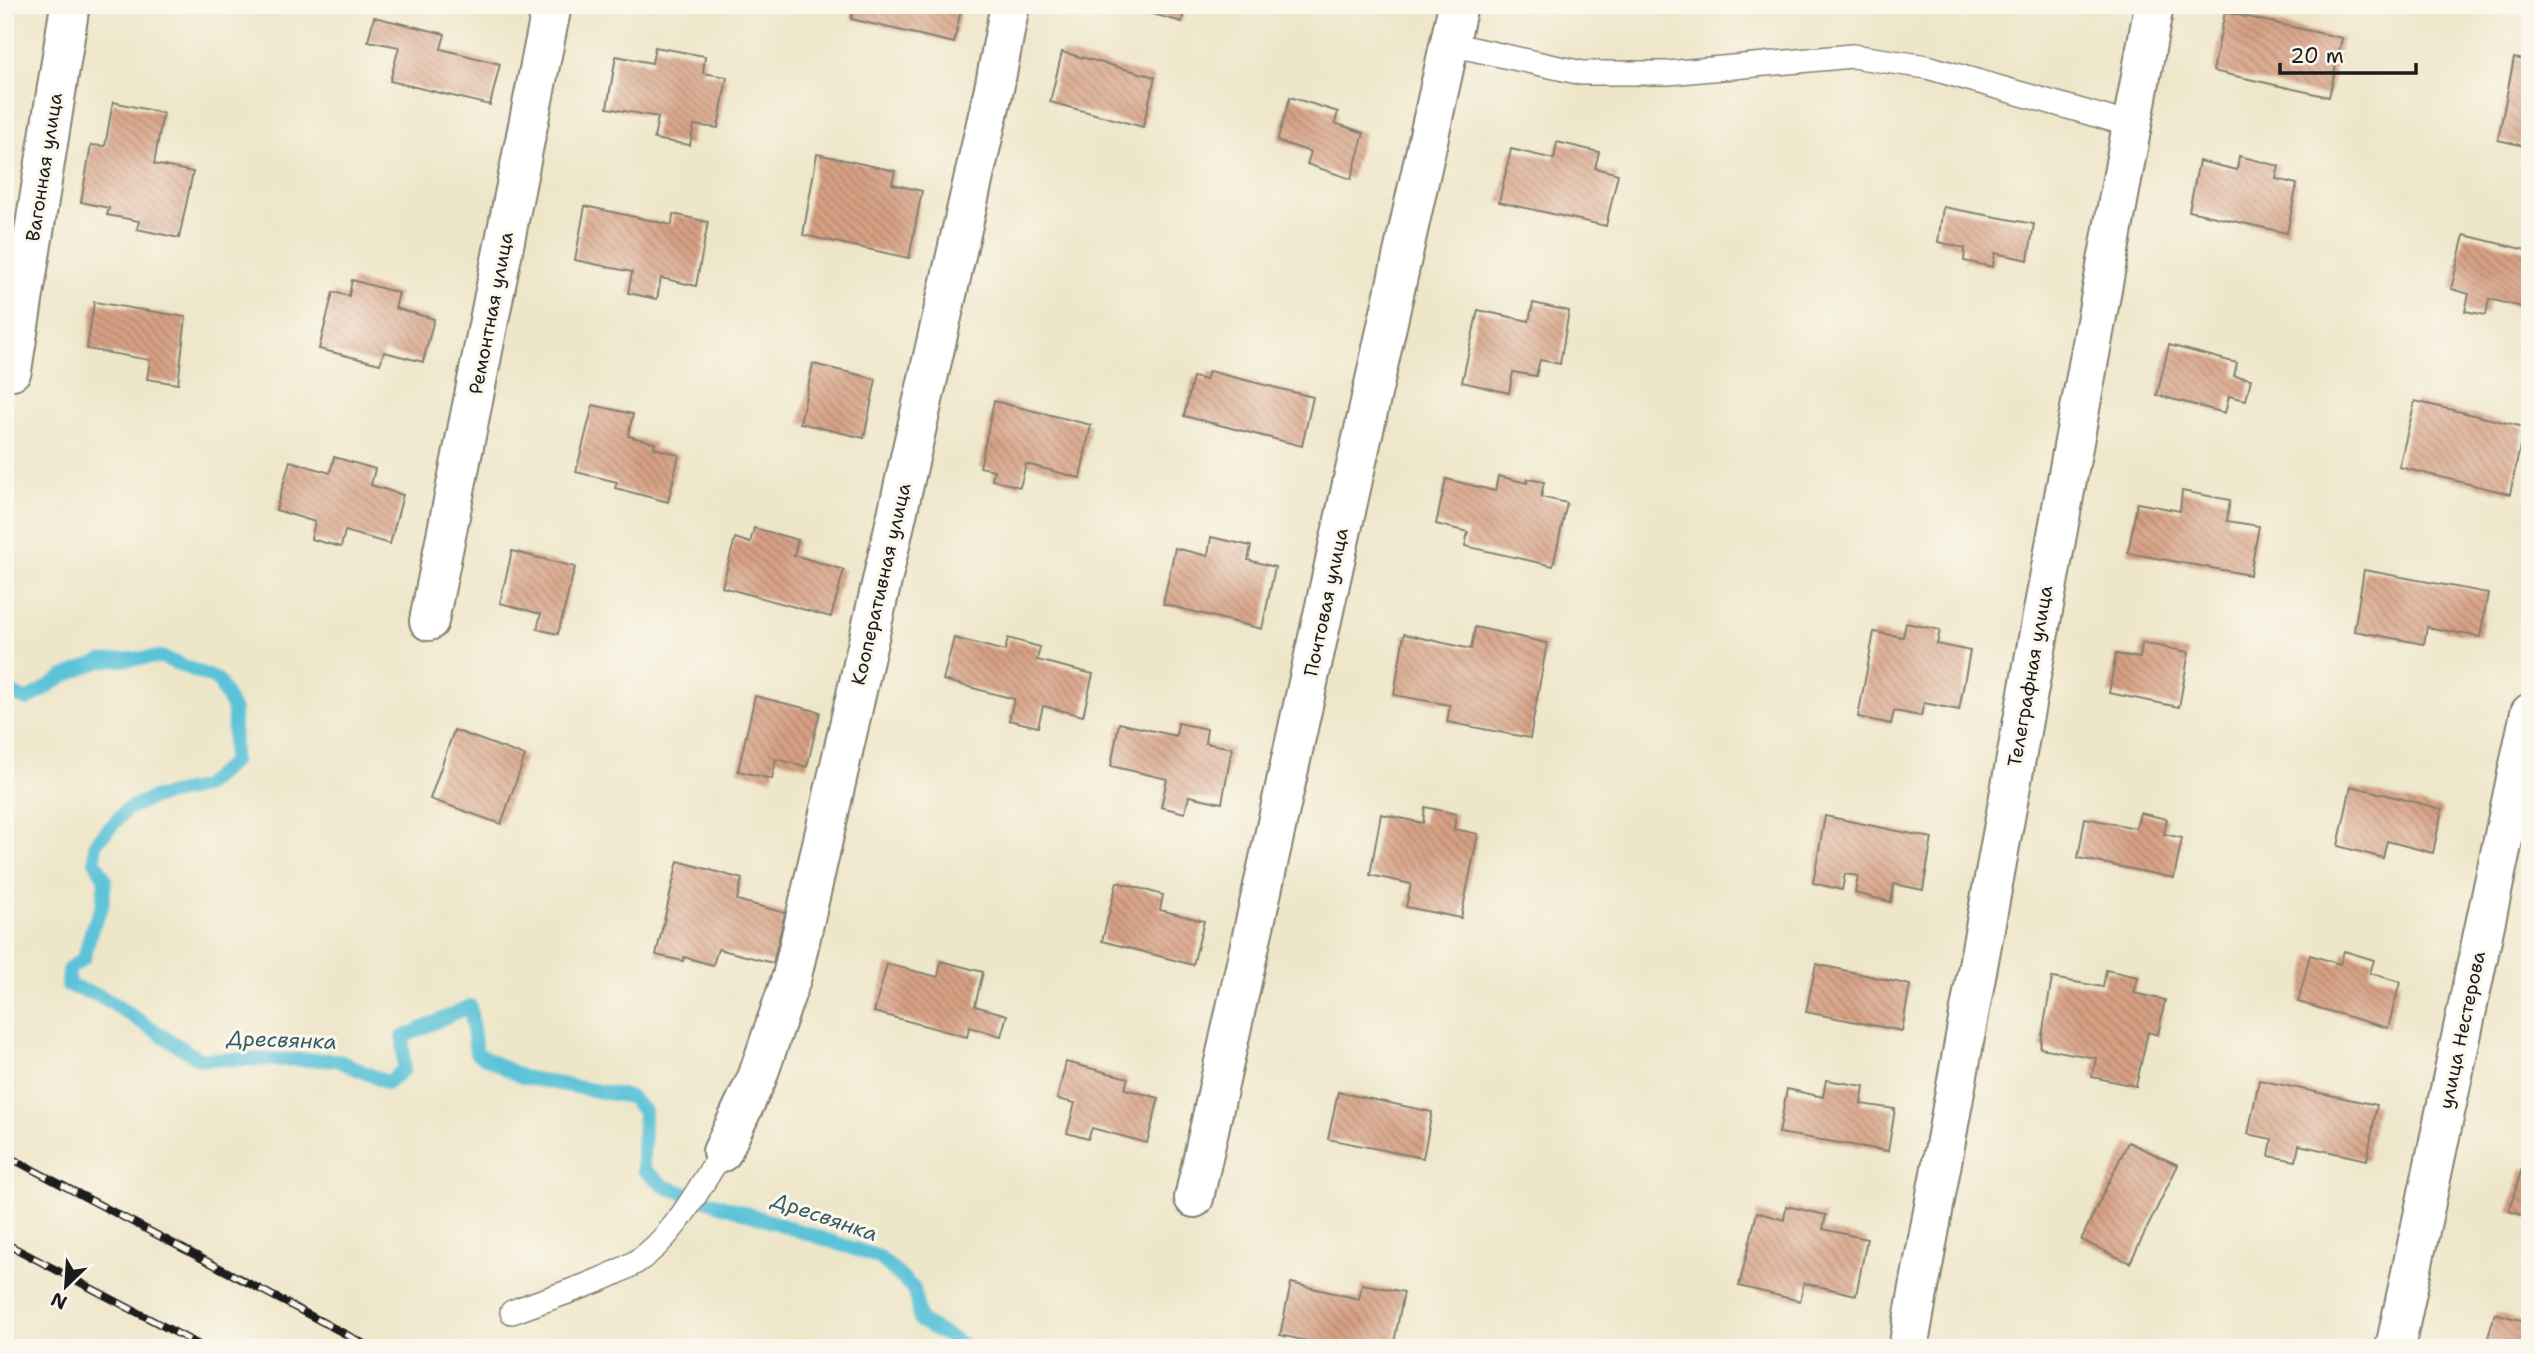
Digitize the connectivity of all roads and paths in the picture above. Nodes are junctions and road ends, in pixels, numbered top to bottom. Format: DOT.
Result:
graph roads {
  1 [pos="70,5"];
  2 [pos="552,5"];
  3 [pos="1010,5"];
  4 [pos="1458,5"];
  5 [pos="2154,5"];
  6 [pos="1450,44"];
  7 [pos="2131,125"];
  8 [pos="12,370"];
  9 [pos="429,621"];
  10 [pos="2530,713"];
  11 [pos="722,1153"];
  12 [pos="1194,1198"];
  13 [pos="512,1312"];
  14 [pos="1908,1348"];
  15 [pos="2395,1348"];
  1 -- 8 [label="street, Вагонная улица"];
  2 -- 9 [label="street, Ремонтная улица"];
  3 -- 11 [label="street, Кооперативная улица"];
  4 -- 6 [label="street, Почтовая улица"];
  5 -- 7 [label="street, Телеграфная улица"];
  6 -- 7 [label="lane"];
  6 -- 12 [label="street, Почтовая улица"];
  7 -- 14 [label="street, Телеграфная улица"];
  10 -- 15 [label="street, улица Нестерова"];
  11 -- 13 [label="lane"];
}
